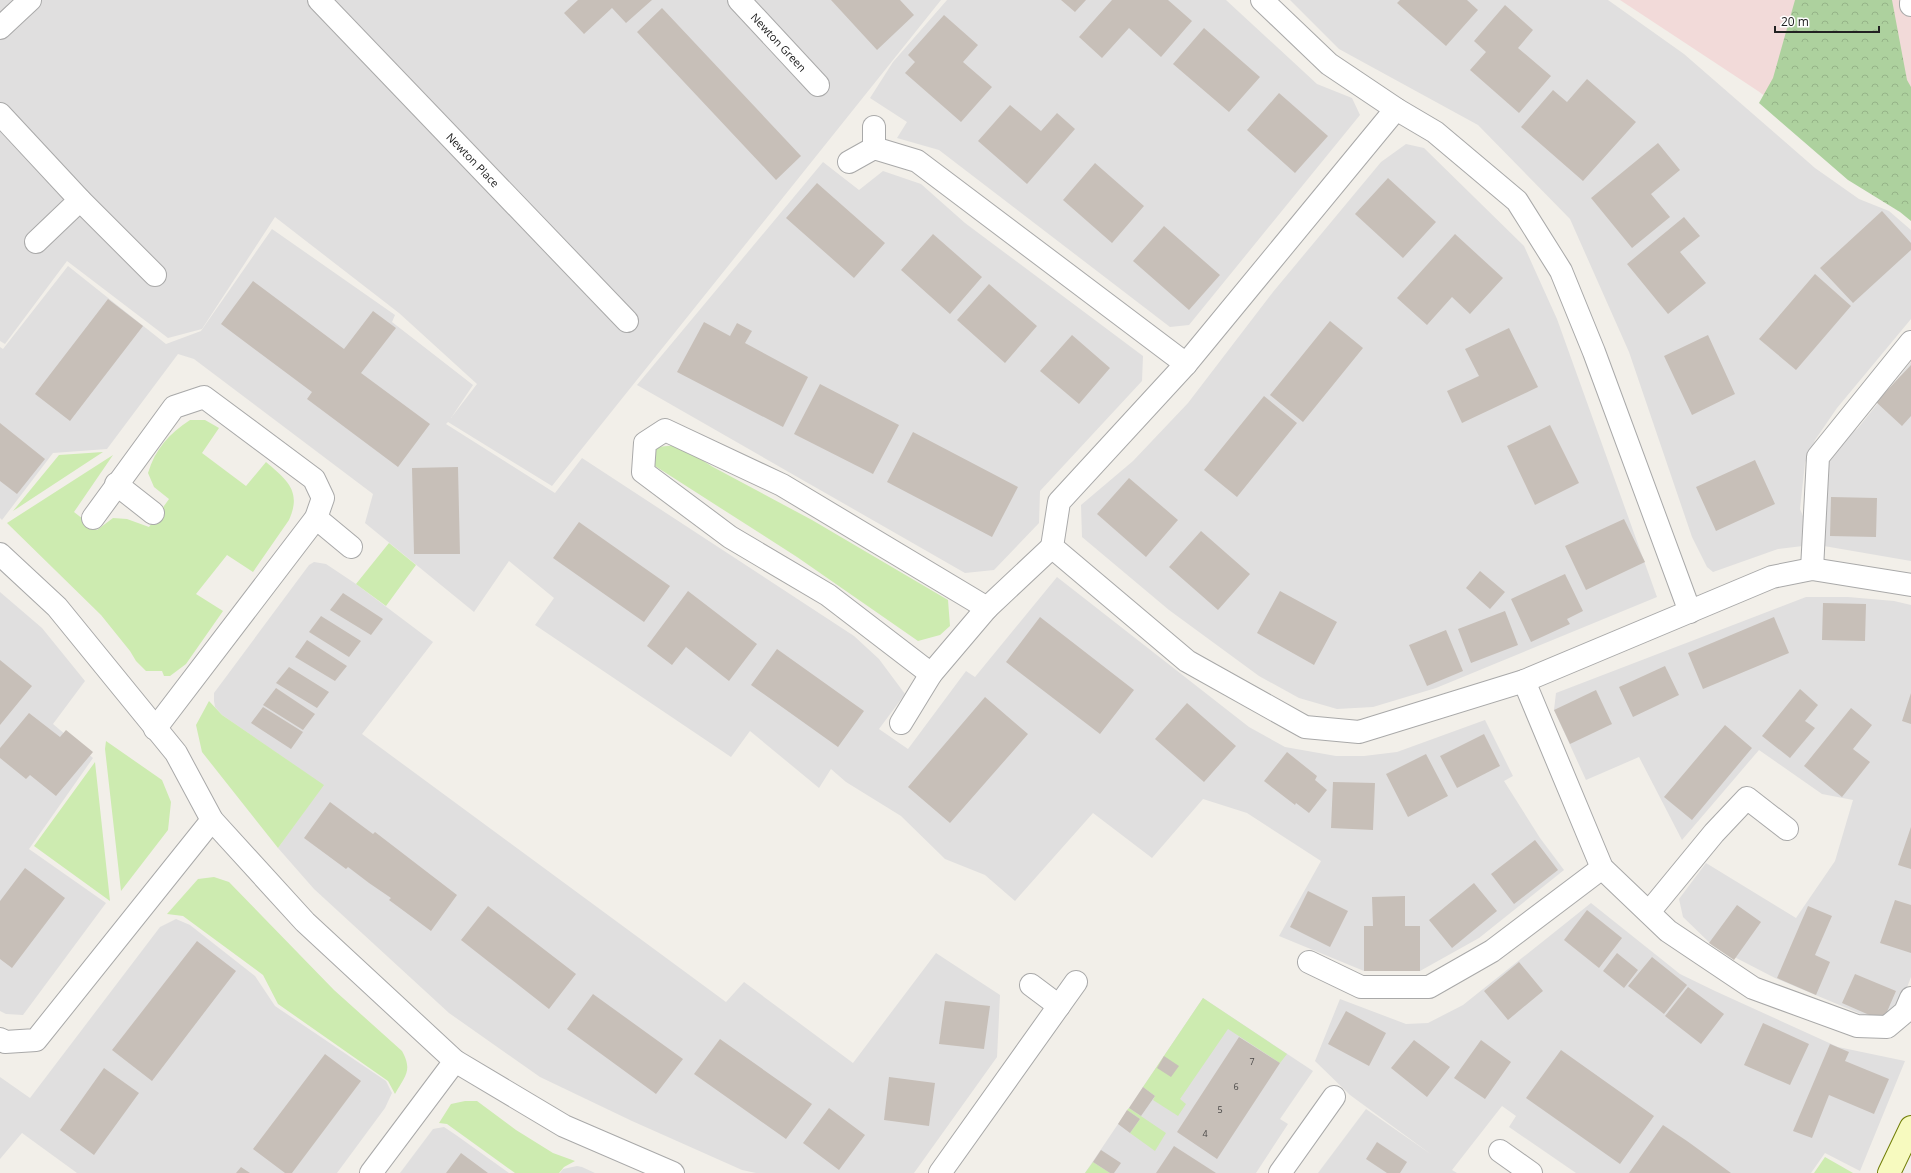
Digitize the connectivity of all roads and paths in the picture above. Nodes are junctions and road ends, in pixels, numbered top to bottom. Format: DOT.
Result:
graph roads {
  1 [pos="30,0"];
  2 [pos="319,0"];
  3 [pos="739,0"];
  4 [pos="1262,0"];
  5 [pos="0,28"];
  6 [pos="818,85"];
  7 [pos="1396,109"];
  8 [pos="0,114"];
  9 [pos="848,162"];
  10 [pos="80,200"];
  11 [pos="36,242"];
  12 [pos="155,275"];
  13 [pos="627,321"];
  14 [pos="1911,342"];
  15 [pos="1186,364"];
  16 [pos="116,484"];
  17 [pos="153,513"];
  18 [pos="93,518"];
  19 [pos="316,518"];
  20 [pos="351,547"];
  21 [pos="1052,547"];
  22 [pos="0,554"];
  23 [pos="1812,570"];
  24 [pos="1911,584"];
  25 [pos="987,608"];
  26 [pos="1690,612"];
  27 [pos="931,674"];
  28 [pos="1524,681"];
  29 [pos="900,723"];
  30 [pos="156,729"];
  31 [pos="212,820"];
  32 [pos="1787,829"];
  33 [pos="1602,868"];
  34 [pos="1649,912"];
  35 [pos="1309,962"];
  36 [pos="1076,982"];
  37 [pos="1031,985"];
  38 [pos="1911,998"];
  39 [pos="1059,1006"];
  40 [pos="0,1038"];
  41 [pos="455,1061"];
  42 [pos="1334,1097"];
  43 [pos="1911,1127"];
  44 [pos="1500,1151"];
  45 [pos="371,1173"];
  46 [pos="673,1173"];
  47 [pos="940,1173"];
  48 [pos="1280,1173"];
  49 [pos="1531,1173"];
  50 [pos="1889,1173"];
  1 -- 5 [label="street"];
  2 -- 13 [label="street, Newton Place"];
  3 -- 6 [label="street, Newton Green"];
  4 -- 7 [label="street"];
  7 -- 15 [label="street"];
  7 -- 26 [label="street"];
  8 -- 10 [label="street"];
  9 -- 15 [label="street"];
  10 -- 11 [label="street"];
  10 -- 12 [label="street"];
  14 -- 23 [label="street"];
  15 -- 21 [label="street"];
  16 -- 17 [label="street"];
  16 -- 18 [label="street"];
  16 -- 19 [label="street"];
  19 -- 20 [label="street"];
  19 -- 30 [label="street"];
  21 -- 25 [label="street"];
  21 -- 28 [label="street"];
  22 -- 30 [label="street"];
  23 -- 24 [label="street"];
  23 -- 26 [label="street"];
  25 -- 27 [label="street"];
  25 -- 27 [label="street"];
  26 -- 28 [label="street"];
  27 -- 29 [label="street"];
  28 -- 33 [label="street"];
  30 -- 31 [label="street"];
  31 -- 40 [label="street"];
  31 -- 41 [label="street"];
  32 -- 34 [label="street"];
  33 -- 34 [label="street"];
  33 -- 35 [label="street"];
  34 -- 38 [label="street"];
  36 -- 39 [label="street"];
  37 -- 39 [label="street"];
  39 -- 47 [label="street"];
  41 -- 45 [label="street"];
  41 -- 46 [label="street"];
  42 -- 48 [label="street"];
  43 -- 50 [label="main road"];
  44 -- 49 [label="street"];
}
